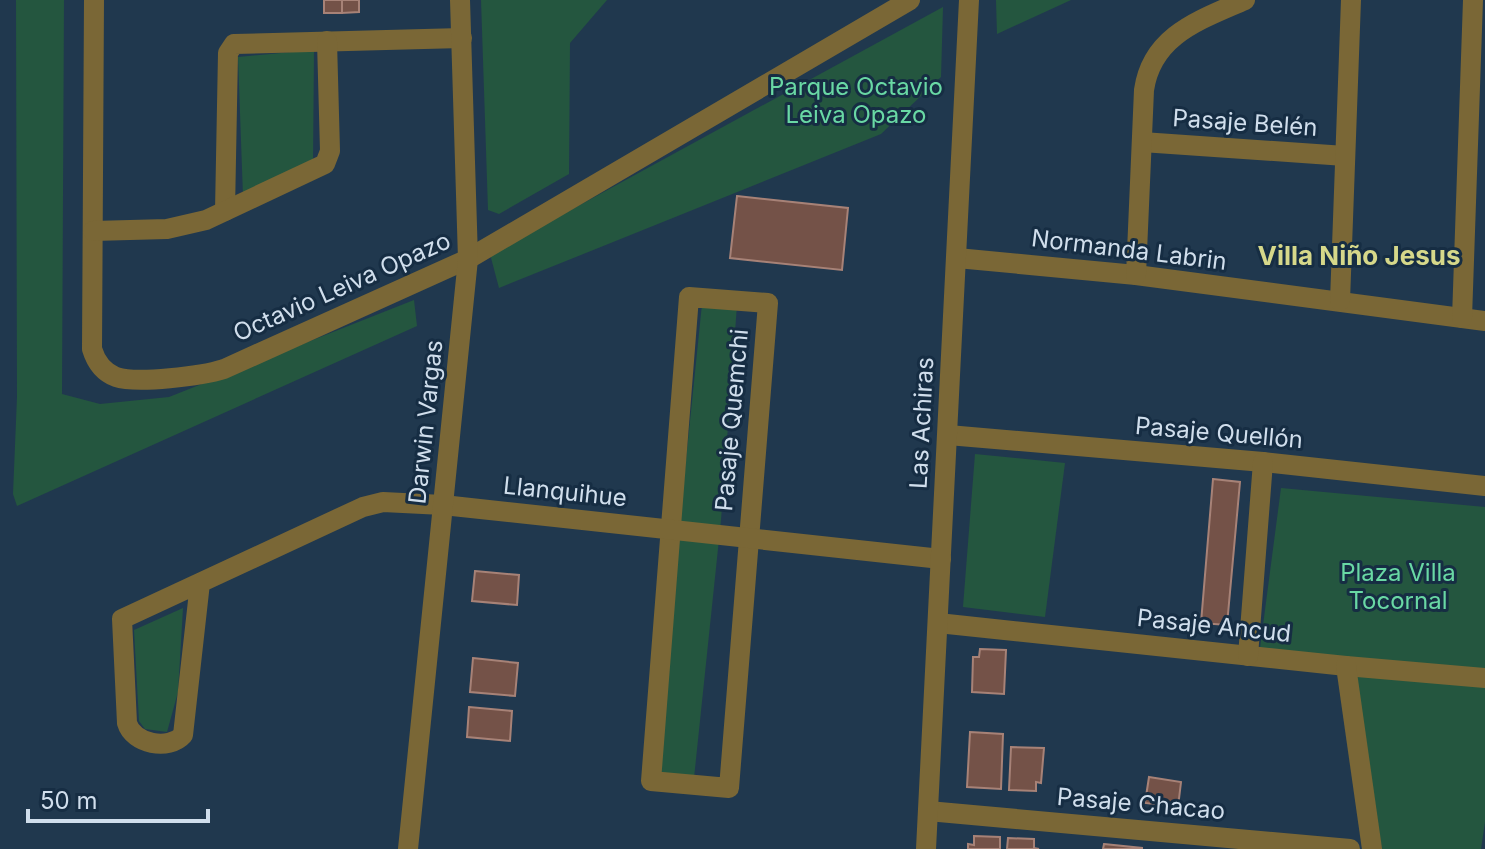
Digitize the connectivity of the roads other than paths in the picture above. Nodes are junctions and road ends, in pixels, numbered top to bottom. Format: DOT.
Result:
graph roads {
  1 [pos="94,0"];
  2 [pos="460,0"];
  3 [pos="910,0"];
  4 [pos="969,0"];
  5 [pos="1245,0"];
  6 [pos="1351,0"];
  7 [pos="1473,0"];
  8 [pos="462,38"];
  9 [pos="327,41"];
  10 [pos="1142,142"];
  11 [pos="1345,156"];
  12 [pos="225,211"];
  13 [pos="93,231"];
  14 [pos="957,258"];
  15 [pos="468,259"];
  16 [pos="1136,275"];
  17 [pos="1340,301"];
  18 [pos="1462,318"];
  19 [pos="1485,321"];
  20 [pos="948,435"];
  21 [pos="1263,462"];
  22 [pos="1485,486"];
  23 [pos="443,505"];
  24 [pos="670,530"];
  25 [pos="749,538"];
  26 [pos="941,559"];
  27 [pos="200,583"];
  28 [pos="938,623"];
  29 [pos="1248,656"];
  30 [pos="1346,666"];
  31 [pos="1485,678"];
  32 [pos="928,811"];
  33 [pos="408,849"];
  34 [pos="926,849"];
  35 [pos="1350,849"];
  36 [pos="1372,849"];
  1 -- 13 [label="street, Octavio Leiva Opazo"];
  2 -- 8 [label="street, Darwin Vargas"];
  3 -- 15 [label="street, Octavio Leiva Opazo"];
  4 -- 14 [label="street, Las Achiras"];
  5 -- 10 [label="street"];
  6 -- 11 [label="street"];
  7 -- 18 [label="street"];
  8 -- 9 [label="street"];
  8 -- 15 [label="street, Darwin Vargas"];
  9 -- 12 [label="street"];
  9 -- 12 [label="street"];
  10 -- 11 [label="street, Pasaje Belén"];
  10 -- 16 [label="street"];
  11 -- 17 [label="street"];
  12 -- 13 [label="street"];
  13 -- 15 [label="street, Octavio Leiva Opazo"];
  14 -- 16 [label="street, Normanda Labrin"];
  14 -- 20 [label="street, Las Achiras"];
  15 -- 23 [label="street, Darwin Vargas"];
  16 -- 17 [label="street, Normanda Labrin"];
  17 -- 18 [label="street, Normanda Labrin"];
  18 -- 19 [label="street, Normanda Labrin"];
  20 -- 21 [label="street, Pasaje Quellón"];
  20 -- 26 [label="street, Las Achiras"];
  21 -- 22 [label="street, Pasaje Quellón"];
  21 -- 29 [label="street"];
  23 -- 24 [label="street, Llanquihue"];
  23 -- 27 [label="street, Llanquihue"];
  23 -- 33 [label="street, Darwin Vargas"];
  24 -- 25 [label="street, Llanquihue"];
  24 -- 25 [label="street, Pasaje Quemchi"];
  24 -- 25 [label="street, Pasaje Quemchi"];
  25 -- 26 [label="street, Llanquihue"];
  26 -- 28 [label="street, Las Achiras"];
  27 -- 27 [label="street, Llanquihue"];
  28 -- 29 [label="street, Pasaje Ancud"];
  28 -- 32 [label="street, Las Achiras"];
  29 -- 30 [label="street, Pasaje Ancud"];
  30 -- 31 [label="street, Pasaje Ancud"];
  30 -- 36 [label="street"];
  32 -- 34 [label="street, Las Achiras"];
  32 -- 35 [label="street, Pasaje Chacao"];
}
